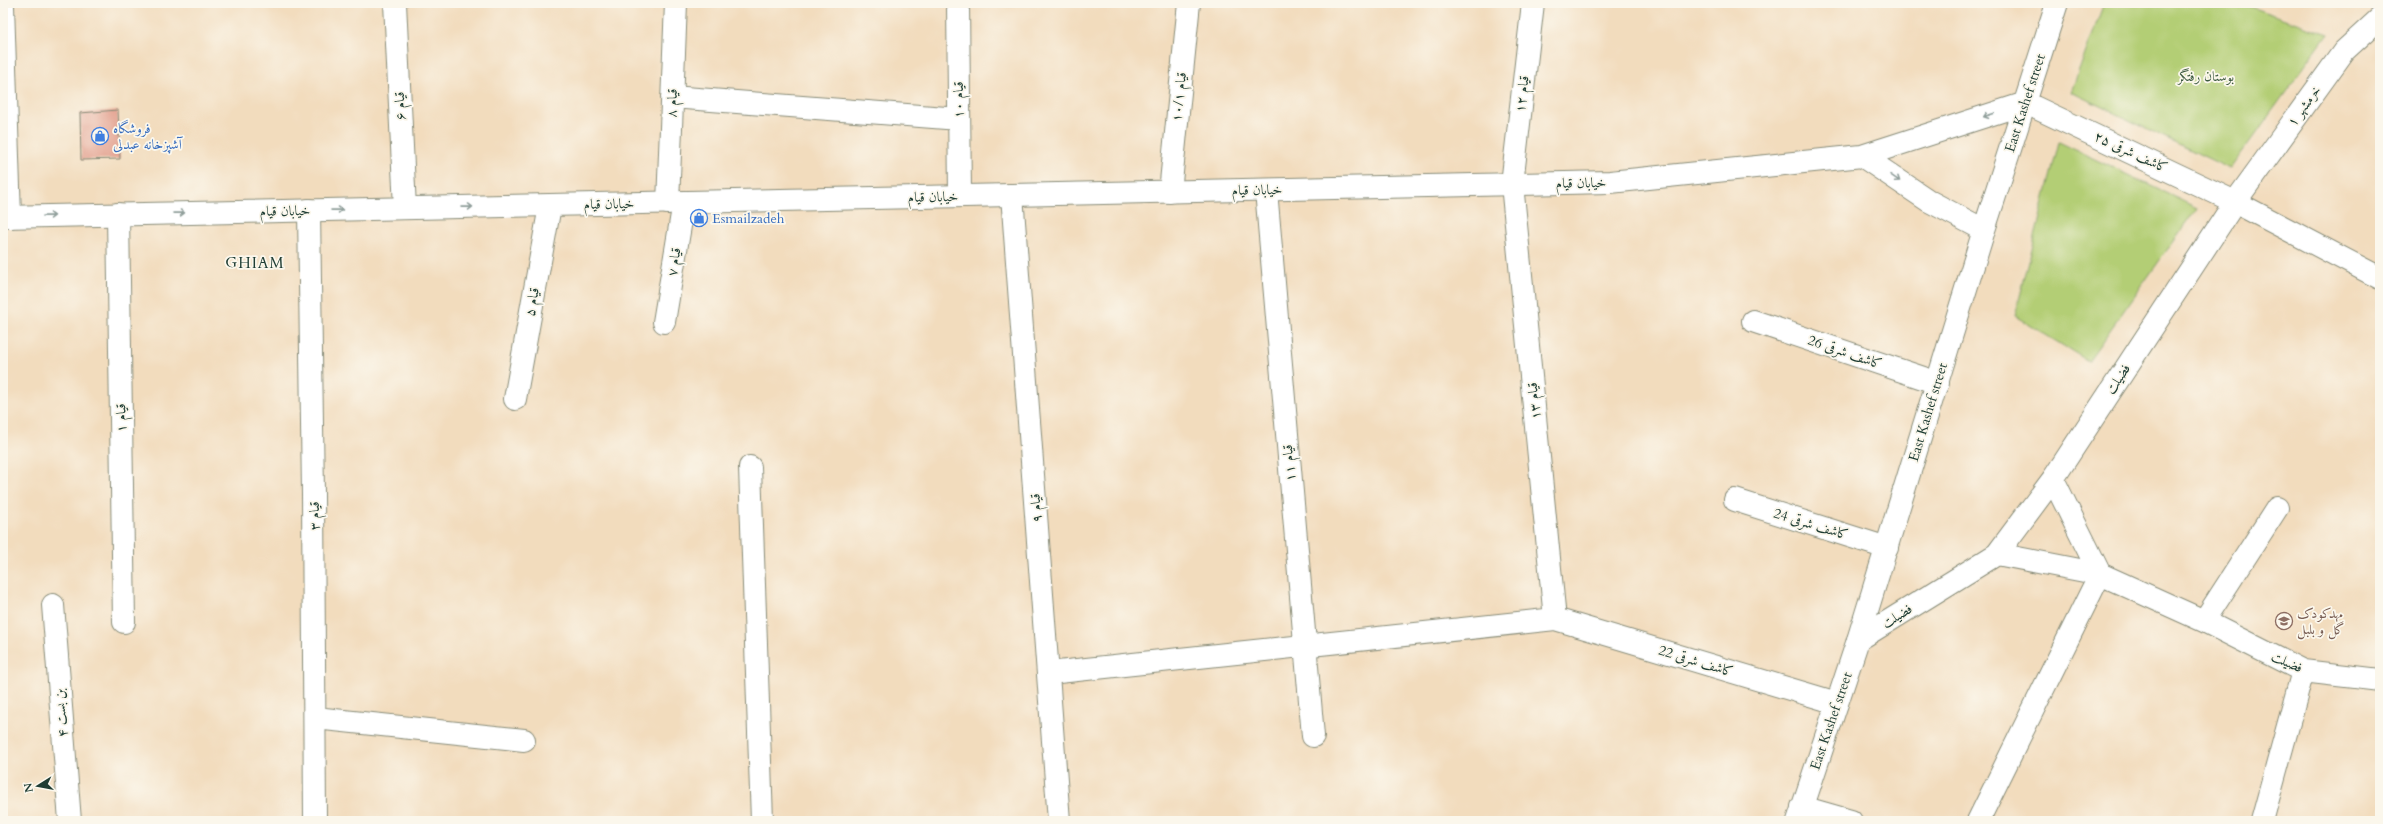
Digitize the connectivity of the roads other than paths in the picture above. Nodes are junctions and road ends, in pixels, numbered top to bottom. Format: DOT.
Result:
graph roads {
  1 [pos="395,3"];
  2 [pos="676,3"];
  3 [pos="958,3"];
  4 [pos="1189,3"];
  5 [pos="1533,3"];
  6 [pos="2057,3"];
  7 [pos="3,6"];
  8 [pos="2380,18"];
  9 [pos="672,97"];
  10 [pos="2026,103"];
  11 [pos="959,119"];
  12 [pos="1862,156"];
  13 [pos="1512,184"];
  14 [pos="1266,190"];
  15 [pos="1170,192"];
  16 [pos="1012,195"];
  17 [pos="960,196"];
  18 [pos="676,202"];
  19 [pos="2235,202"];
  20 [pos="550,206"];
  21 [pos="404,208"];
  22 [pos="309,210"];
  23 [pos="118,214"];
  24 [pos="6,217"];
  25 [pos="1984,230"];
  26 [pos="2380,278"];
  27 [pos="1753,321"];
  28 [pos="664,322"];
  29 [pos="1938,383"];
  30 [pos="515,399"];
  31 [pos="750,467"];
  32 [pos="2053,479"];
  33 [pos="1735,500"];
  34 [pos="2277,508"];
  35 [pos="1887,548"];
  36 [pos="1997,554"];
  37 [pos="2100,574"];
  38 [pos="53,605"];
  39 [pos="1555,619"];
  40 [pos="2204,621"];
  41 [pos="124,622"];
  42 [pos="1858,640"];
  43 [pos="1304,646"];
  44 [pos="2303,671"];
  45 [pos="1049,673"];
  46 [pos="2380,680"];
  47 [pos="1837,703"];
  48 [pos="314,718"];
  49 [pos="1313,736"];
  50 [pos="524,740"];
  51 [pos="1800,814"];
  52 [pos="70,821"];
  53 [pos="315,821"];
  54 [pos="762,821"];
  55 [pos="1059,821"];
  56 [pos="1851,821"];
  57 [pos="1978,821"];
  58 [pos="2262,821"];
  1 -- 21 [label="street, قیام ۶"];
  2 -- 9 [label="street, قیام ۸"];
  3 -- 11 [label="street, قیام ۱۰"];
  4 -- 15 [label="street, قیام ۱۰/۱"];
  5 -- 13 [label="street, قیام ۱۲"];
  6 -- 10 [label="street, East Kashef street"];
  7 -- 24 [label="street"];
  8 -- 19 [label="street, خرمشهر ۱"];
  9 -- 11 [label="street"];
  9 -- 18 [label="street, قیام ۸"];
  10 -- 12 [label="street, خیابان قیام, one-way"];
  10 -- 19 [label="street, کاشف شرقی ۲۵"];
  10 -- 25 [label="street, East Kashef street"];
  11 -- 17 [label="street, قیام ۱۰"];
  12 -- 13 [label="street, خیابان قیام"];
  12 -- 25 [label="street, one-way"];
  13 -- 14 [label="street, خیابان قیام"];
  13 -- 39 [label="street, قیام ۱۳"];
  14 -- 15 [label="street, خیابان قیام"];
  14 -- 43 [label="street, قیام ۱۱"];
  15 -- 16 [label="street, خیابان قیام"];
  16 -- 17 [label="street, خیابان قیام"];
  16 -- 45 [label="street, قیام ۹"];
  17 -- 18 [label="street, خیابان قیام"];
  18 -- 20 [label="street, خیابان قیام"];
  18 -- 28 [label="street, قیام ۷"];
  19 -- 26 [label="street, کاشف شرقی ۲۵"];
  19 -- 32 [label="street, فضیلت"];
  21 -- 20 [label="street, خیابان قیام, one-way"];
  20 -- 30 [label="street, قیام ۵"];
  22 -- 21 [label="street, خیابان قیام, one-way"];
  23 -- 22 [label="street, خیابان قیام, one-way"];
  22 -- 48 [label="street, قیام ۳"];
  24 -- 23 [label="street, خیابان قیام, one-way"];
  23 -- 41 [label="street, قیام ۱"];
  25 -- 29 [label="street, East Kashef street"];
  27 -- 29 [label="street, کاشف شرقی 26"];
  29 -- 35 [label="street, East Kashef street"];
  31 -- 54 [label="street"];
  32 -- 36 [label="street, فضیلت"];
  32 -- 37 [label="street"];
  33 -- 35 [label="street, کاشف شرقی 24"];
  34 -- 40 [label="street"];
  35 -- 42 [label="street, East Kashef street"];
  36 -- 37 [label="street, فضیلت"];
  36 -- 42 [label="street, فضیلت"];
  37 -- 40 [label="street, فضیلت"];
  37 -- 57 [label="street"];
  38 -- 52 [label="street, بن بست ۴"];
  39 -- 43 [label="street"];
  39 -- 47 [label="street, کاشف شرقی 22"];
  40 -- 44 [label="street, فضیلت"];
  42 -- 47 [label="street, East Kashef street"];
  43 -- 45 [label="street"];
  43 -- 49 [label="street, قیام ۱۱"];
  44 -- 46 [label="street, فضیلت"];
  44 -- 58 [label="street"];
  45 -- 55 [label="street, قیام ۹"];
  47 -- 51 [label="street, East Kashef street"];
  48 -- 50 [label="street"];
  48 -- 53 [label="street, قیام ۳"];
  51 -- 56 [label="street"];
}
